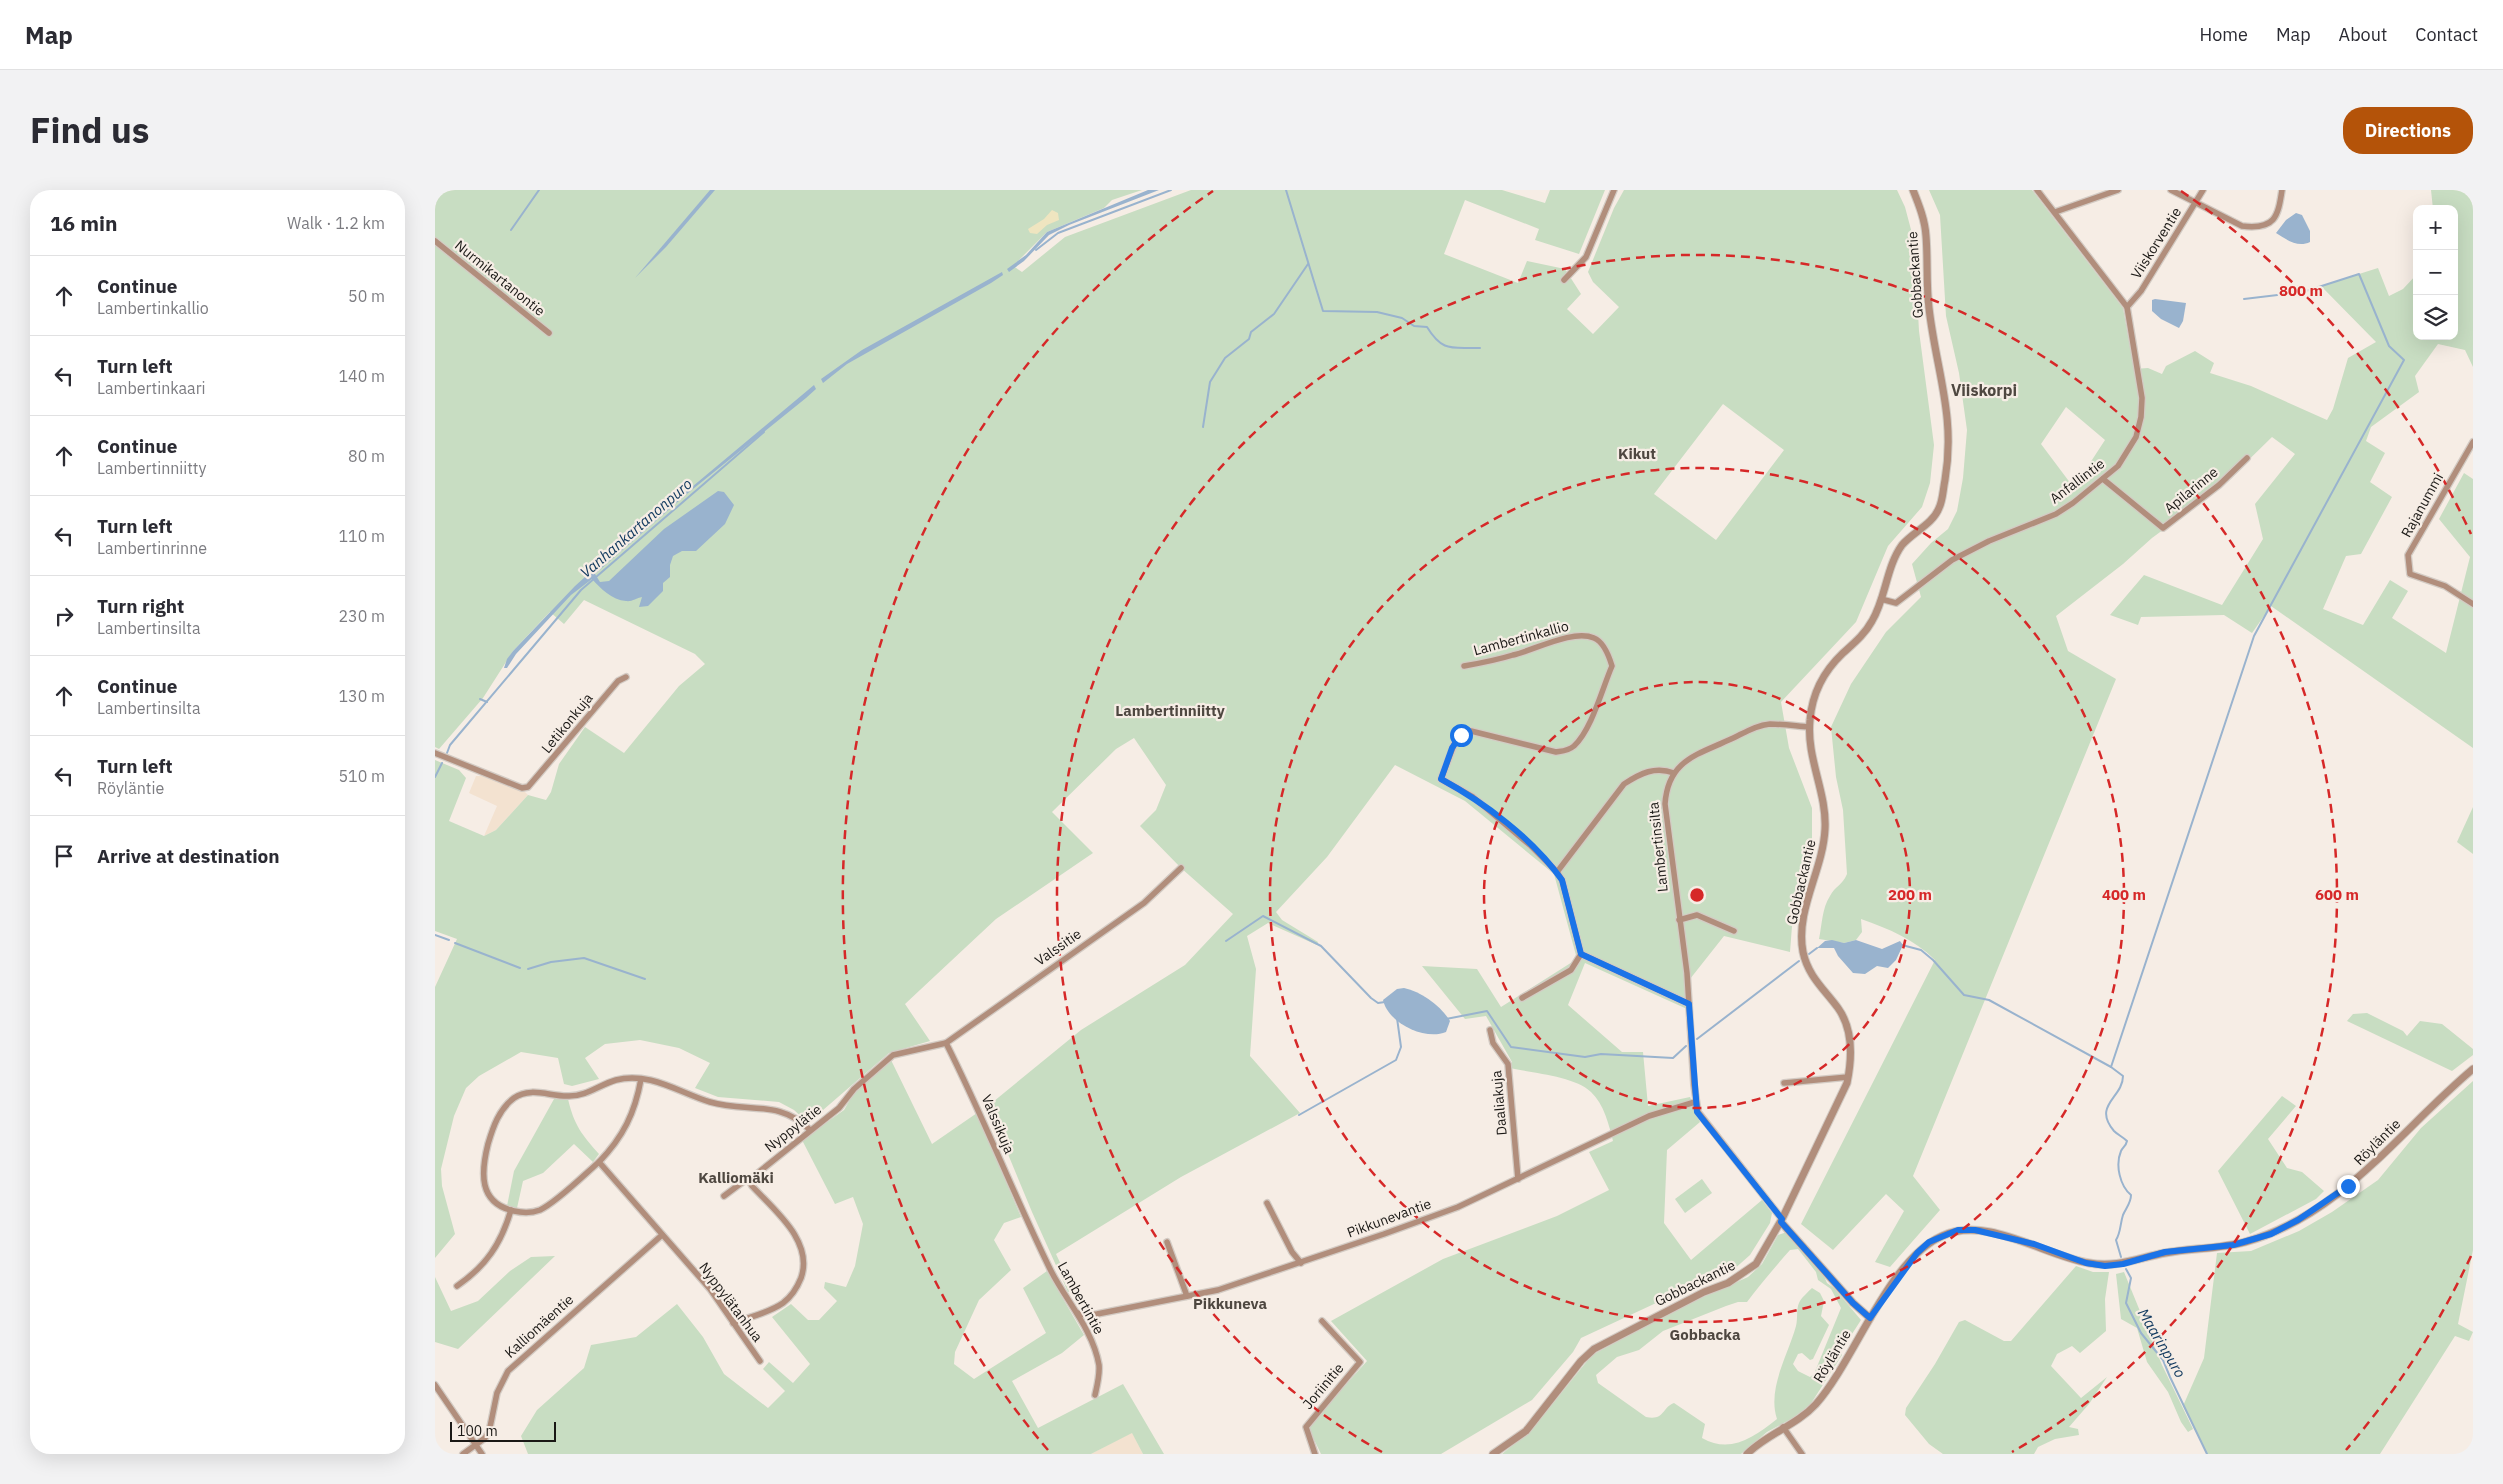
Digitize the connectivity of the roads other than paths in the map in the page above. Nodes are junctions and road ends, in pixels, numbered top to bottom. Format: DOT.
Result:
graph roads {
  1 [pos="1614,190"];
  2 [pos="1913,190"];
  3 [pos="2037,190"];
  4 [pos="2118,190"];
  5 [pos="2171,190"];
  6 [pos="2203,190"];
  7 [pos="2282,190"];
  8 [pos="2196,203"];
  9 [pos="2055,212"];
  10 [pos="435,241"];
  11 [pos="1564,280"];
  12 [pos="2127,306"];
  13 [pos="549,333"];
  14 [pos="2473,442"];
  15 [pos="2247,458"];
  16 [pos="2103,479"];
  17 [pos="1881,599"];
  18 [pos="2473,604"];
  19 [pos="1464,666"];
  20 [pos="626,677"];
  21 [pos="1809,727"];
  22 [pos="435,753"];
  23 [pos="1674,772"];
  24 [pos="1181,868"];
  25 [pos="1557,872"];
  26 [pos="1679,920"];
  27 [pos="1734,930"];
  28 [pos="1581,954"];
  29 [pos="1522,998"];
  30 [pos="1689,1004"];
  31 [pos="1490,1030"];
  32 [pos="946,1043"];
  33 [pos="2473,1069"];
  34 [pos="1848,1077"];
  35 [pos="641,1079"];
  36 [pos="1784,1083"];
  37 [pos="1695,1102"];
  38 [pos="810,1130"];
  39 [pos="599,1162"];
  40 [pos="1517,1179"];
  41 [pos="749,1180"];
  42 [pos="724,1196"];
  43 [pos="1267,1203"];
  44 [pos="511,1210"];
  45 [pos="1025,1216"];
  46 [pos="1782,1221"];
  47 [pos="661,1235"];
  48 [pos="1167,1242"];
  49 [pos="1301,1263"];
  50 [pos="457,1286"];
  51 [pos="1187,1296"];
  52 [pos="1078,1313"];
  53 [pos="1870,1318"];
  54 [pos="1322,1321"];
  55 [pos="733,1322"];
  56 [pos="760,1361"];
  57 [pos="435,1385"];
  58 [pos="1095,1395"];
  59 [pos="1783,1427"];
  60 [pos="476,1445"];
  61 [pos="463,1454"];
  62 [pos="482,1454"];
  63 [pos="1315,1454"];
  64 [pos="1489,1454"];
  65 [pos="1493,1454"];
  66 [pos="1747,1454"];
  67 [pos="1803,1454"];
  1 -- 11 [label="street"];
  2 -- 17 [label="street, Gobbackantie"];
  3 -- 9 [label="street, Anfallintie"];
  4 -- 9 [label="street"];
  5 -- 8 [label="street"];
  6 -- 8 [label="street, Viiskorventie"];
  7 -- 8 [label="street"];
  8 -- 12 [label="street, Viiskorventie"];
  9 -- 12 [label="street, Anfallintie"];
  10 -- 13 [label="street, Nurmikartanontie"];
  12 -- 16 [label="street, Anfallintie"];
  14 -- 18 [label="street, Rajanummi"];
  15 -- 16 [label="street, Apilarinne"];
  16 -- 17 [label="street, Anfallintie"];
  17 -- 21 [label="street, Gobbackantie"];
  19 -- 25 [label="street, Lambertinkallio"];
  20 -- 22 [label="street, Letikonkuja"];
  21 -- 23 [label="street"];
  21 -- 34 [label="street, Gobbackantie"];
  23 -- 25 [label="street"];
  23 -- 26 [label="street, Lambertinsilta"];
  24 -- 32 [label="street, Valssitie"];
  25 -- 28 [label="street"];
  26 -- 27 [label="street"];
  26 -- 30 [label="street, Lambertinsilta"];
  28 -- 29 [label="street"];
  28 -- 30 [label="street"];
  30 -- 37 [label="street, Lambertinsilta"];
  31 -- 40 [label="street, Daaliakuja"];
  32 -- 38 [label="street, Nyppylätie"];
  32 -- 45 [label="street, Valssikuja"];
  33 -- 53 [label="street, Röyläntie"];
  34 -- 36 [label="street"];
  34 -- 46 [label="street, Gobbackantie"];
  35 -- 38 [label="street"];
  35 -- 39 [label="street"];
  35 -- 44 [label="street"];
  37 -- 40 [label="street, Pikkunevantie"];
  37 -- 46 [label="street, Lambertinsilta"];
  38 -- 41 [label="street, Nyppylätie"];
  39 -- 44 [label="street"];
  39 -- 47 [label="street, Nyppylätanhua"];
  40 -- 49 [label="street, Pikkunevantie"];
  41 -- 42 [label="street, Nyppylätie"];
  41 -- 55 [label="street"];
  43 -- 49 [label="street"];
  44 -- 50 [label="street"];
  45 -- 52 [label="street, Lambertintie"];
  46 -- 53 [label="street, Lambertinsilta"];
  46 -- 65 [label="street, Gobbackantie"];
  47 -- 55 [label="street, Nyppylätanhua"];
  47 -- 60 [label="street, Kalliomäentie"];
  48 -- 51 [label="street"];
  49 -- 51 [label="street, Pikkunevantie"];
  51 -- 52 [label="street, Pikkunevantie"];
  52 -- 58 [label="street, Lambertintie"];
  53 -- 59 [label="street, Röyläntie"];
  54 -- 63 [label="street, Joriinitie"];
  55 -- 56 [label="street, Nyppylätanhua"];
  57 -- 60 [label="street"];
  59 -- 66 [label="street, Röyläntie"];
  59 -- 67 [label="street"];
  60 -- 61 [label="street, Kalliomäentie"];
  60 -- 62 [label="street"];
  64 -- 65 [label="street, Gobbackantie"];
}
